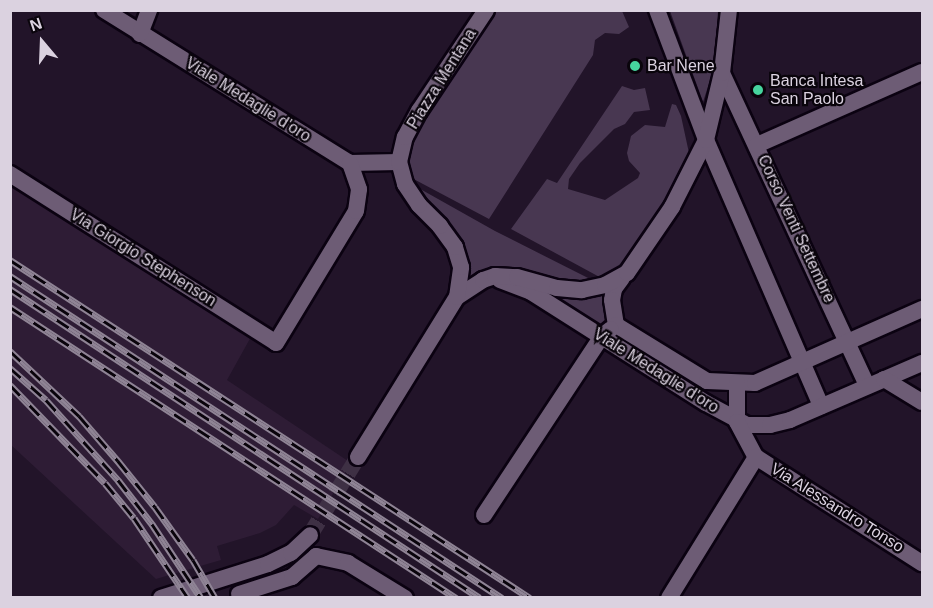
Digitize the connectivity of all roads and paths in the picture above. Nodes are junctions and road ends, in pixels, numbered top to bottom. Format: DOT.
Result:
graph roads {
  1 [pos="104,10"];
  2 [pos="149,10"];
  3 [pos="486,10"];
  4 [pos="657,10"];
  5 [pos="729,10"];
  6 [pos="140,34"];
  7 [pos="922,72"];
  8 [pos="722,74"];
  9 [pos="706,140"];
  10 [pos="757,145"];
  11 [pos="399,162"];
  12 [pos="350,164"];
  13 [pos="10,174"];
  14 [pos="622,278"];
  15 [pos="478,282"];
  16 [pos="457,297"];
  17 [pos="922,309"];
  18 [pos="616,325"];
  19 [pos="602,336"];
  20 [pos="847,343"];
  21 [pos="802,363"];
  22 [pos="922,363"];
  23 [pos="884,379"];
  24 [pos="736,383"];
  25 [pos="867,386"];
  26 [pos="922,402"];
  27 [pos="821,406"];
  28 [pos="737,422"];
  29 [pos="358,457"];
  30 [pos="756,457"];
  31 [pos="484,515"];
  32 [pos="310,535"];
  33 [pos="922,563"];
  34 [pos="239,594"];
  35 [pos="167,596"];
  36 [pos="405,597"];
  37 [pos="669,597"];
  1 -- 6 [label="street, Viale Medaglie d'oro"];
  2 -- 6 [label="street"];
  3 -- 11 [label="street, Piazza Mentana"];
  4 -- 9 [label="street"];
  5 -- 8 [label="street"];
  6 -- 12 [label="street, Viale Medaglie d'oro"];
  7 -- 10 [label="street"];
  8 -- 9 [label="street"];
  8 -- 10 [label="street, Corso Venti Settembre"];
  9 -- 14 [label="street"];
  9 -- 21 [label="street"];
  10 -- 20 [label="street, Corso Venti Settembre"];
  11 -- 12 [label="street"];
  11 -- 16 [label="street"];
  12 -- 13 [label="street, Via Giorgio Stephenson"];
  14 -- 15 [label="street"];
  14 -- 18 [label="street, Viale Medaglie d'oro"];
  15 -- 16 [label="street"];
  15 -- 19 [label="street, Viale Medaglie d'oro"];
  16 -- 29 [label="street"];
  17 -- 20 [label="street, Viale Medaglie d'oro"];
  18 -- 19 [label="street"];
  18 -- 24 [label="street, Viale Medaglie d'oro"];
  19 -- 28 [label="street, Viale Medaglie d'oro"];
  19 -- 31 [label="street"];
  20 -- 21 [label="street, Viale Medaglie d'oro"];
  20 -- 25 [label="street, Corso Venti Settembre"];
  21 -- 24 [label="street, Viale Medaglie d'oro"];
  21 -- 27 [label="street"];
  22 -- 23 [label="street"];
  23 -- 25 [label="street"];
  23 -- 26 [label="street"];
  24 -- 28 [label="street, Via Alessandro Tonso"];
  25 -- 27 [label="street"];
  27 -- 28 [label="street"];
  28 -- 30 [label="street, Via Alessandro Tonso"];
  30 -- 33 [label="street, Via Alessandro Tonso"];
  30 -- 37 [label="street"];
  32 -- 35 [label="street"];
  34 -- 36 [label="street"];
}
